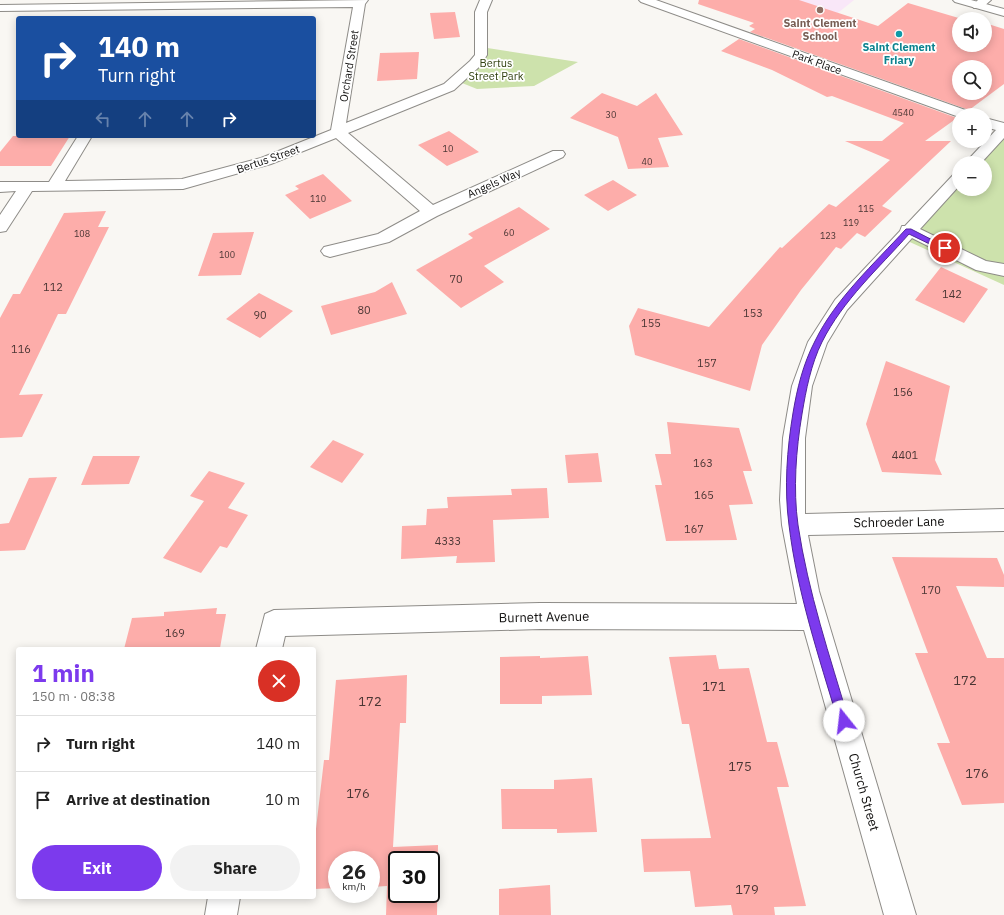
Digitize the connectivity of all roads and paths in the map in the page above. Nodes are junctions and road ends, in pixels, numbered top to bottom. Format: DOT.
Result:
graph roads {
  1 [pos="486,0"];
  2 [pos="645,0"];
  3 [pos="959,0"];
  4 [pos="361,2"];
  5 [pos="982,3"];
  6 [pos="120,4"];
  7 [pos="0,8"];
  8 [pos="1004,13"];
  9 [pos="952,110"];
  10 [pos="992,125"];
  11 [pos="1004,129"];
  12 [pos="338,132"];
  13 [pos="84,138"];
  14 [pos="558,154"];
  15 [pos="979,156"];
  16 [pos="952,184"];
  17 [pos="54,186"];
  18 [pos="0,187"];
  19 [pos="27,187"];
  20 [pos="431,212"];
  21 [pos="0,227"];
  22 [pos="908,230"];
  23 [pos="330,251"];
  24 [pos="1004,270"];
  25 [pos="1004,520"];
  26 [pos="794,525"];
  27 [pos="813,617"];
  28 [pos="269,647"];
  29 [pos="224,899"];
  30 [pos="221,915"];
  31 [pos="900,915"];
  1 -- 12 [label="street, Bertus Street"];
  2 -- 9 [label="street, Park Place"];
  3 -- 5 [label="street"];
  4 -- 6 [label="street"];
  4 -- 12 [label="street, Orchard Street"];
  5 -- 8 [label="street"];
  6 -- 7 [label="street"];
  10 -- 11 [label="street"];
  11 -- 15 [label="street"];
  12 -- 17 [label="street, Bertus Street"];
  12 -- 20 [label="street"];
  13 -- 17 [label="street"];
  14 -- 20 [label="street, Angels Way"];
  16 -- 22 [label="street, Church Street"];
  17 -- 19 [label="street, Bertus Street"];
  18 -- 19 [label="street, Bertus Street"];
  19 -- 21 [label="street"];
  20 -- 23 [label="street, Angels Way"];
  22 -- 24 [label="street"];
  22 -- 26 [label="street, Church Street"];
  25 -- 26 [label="street, Schroeder Lane"];
  26 -- 27 [label="street, Church Street"];
  27 -- 28 [label="street, Burnett Avenue"];
  27 -- 31 [label="street, Church Street"];
  29 -- 30 [label="street"];
}
